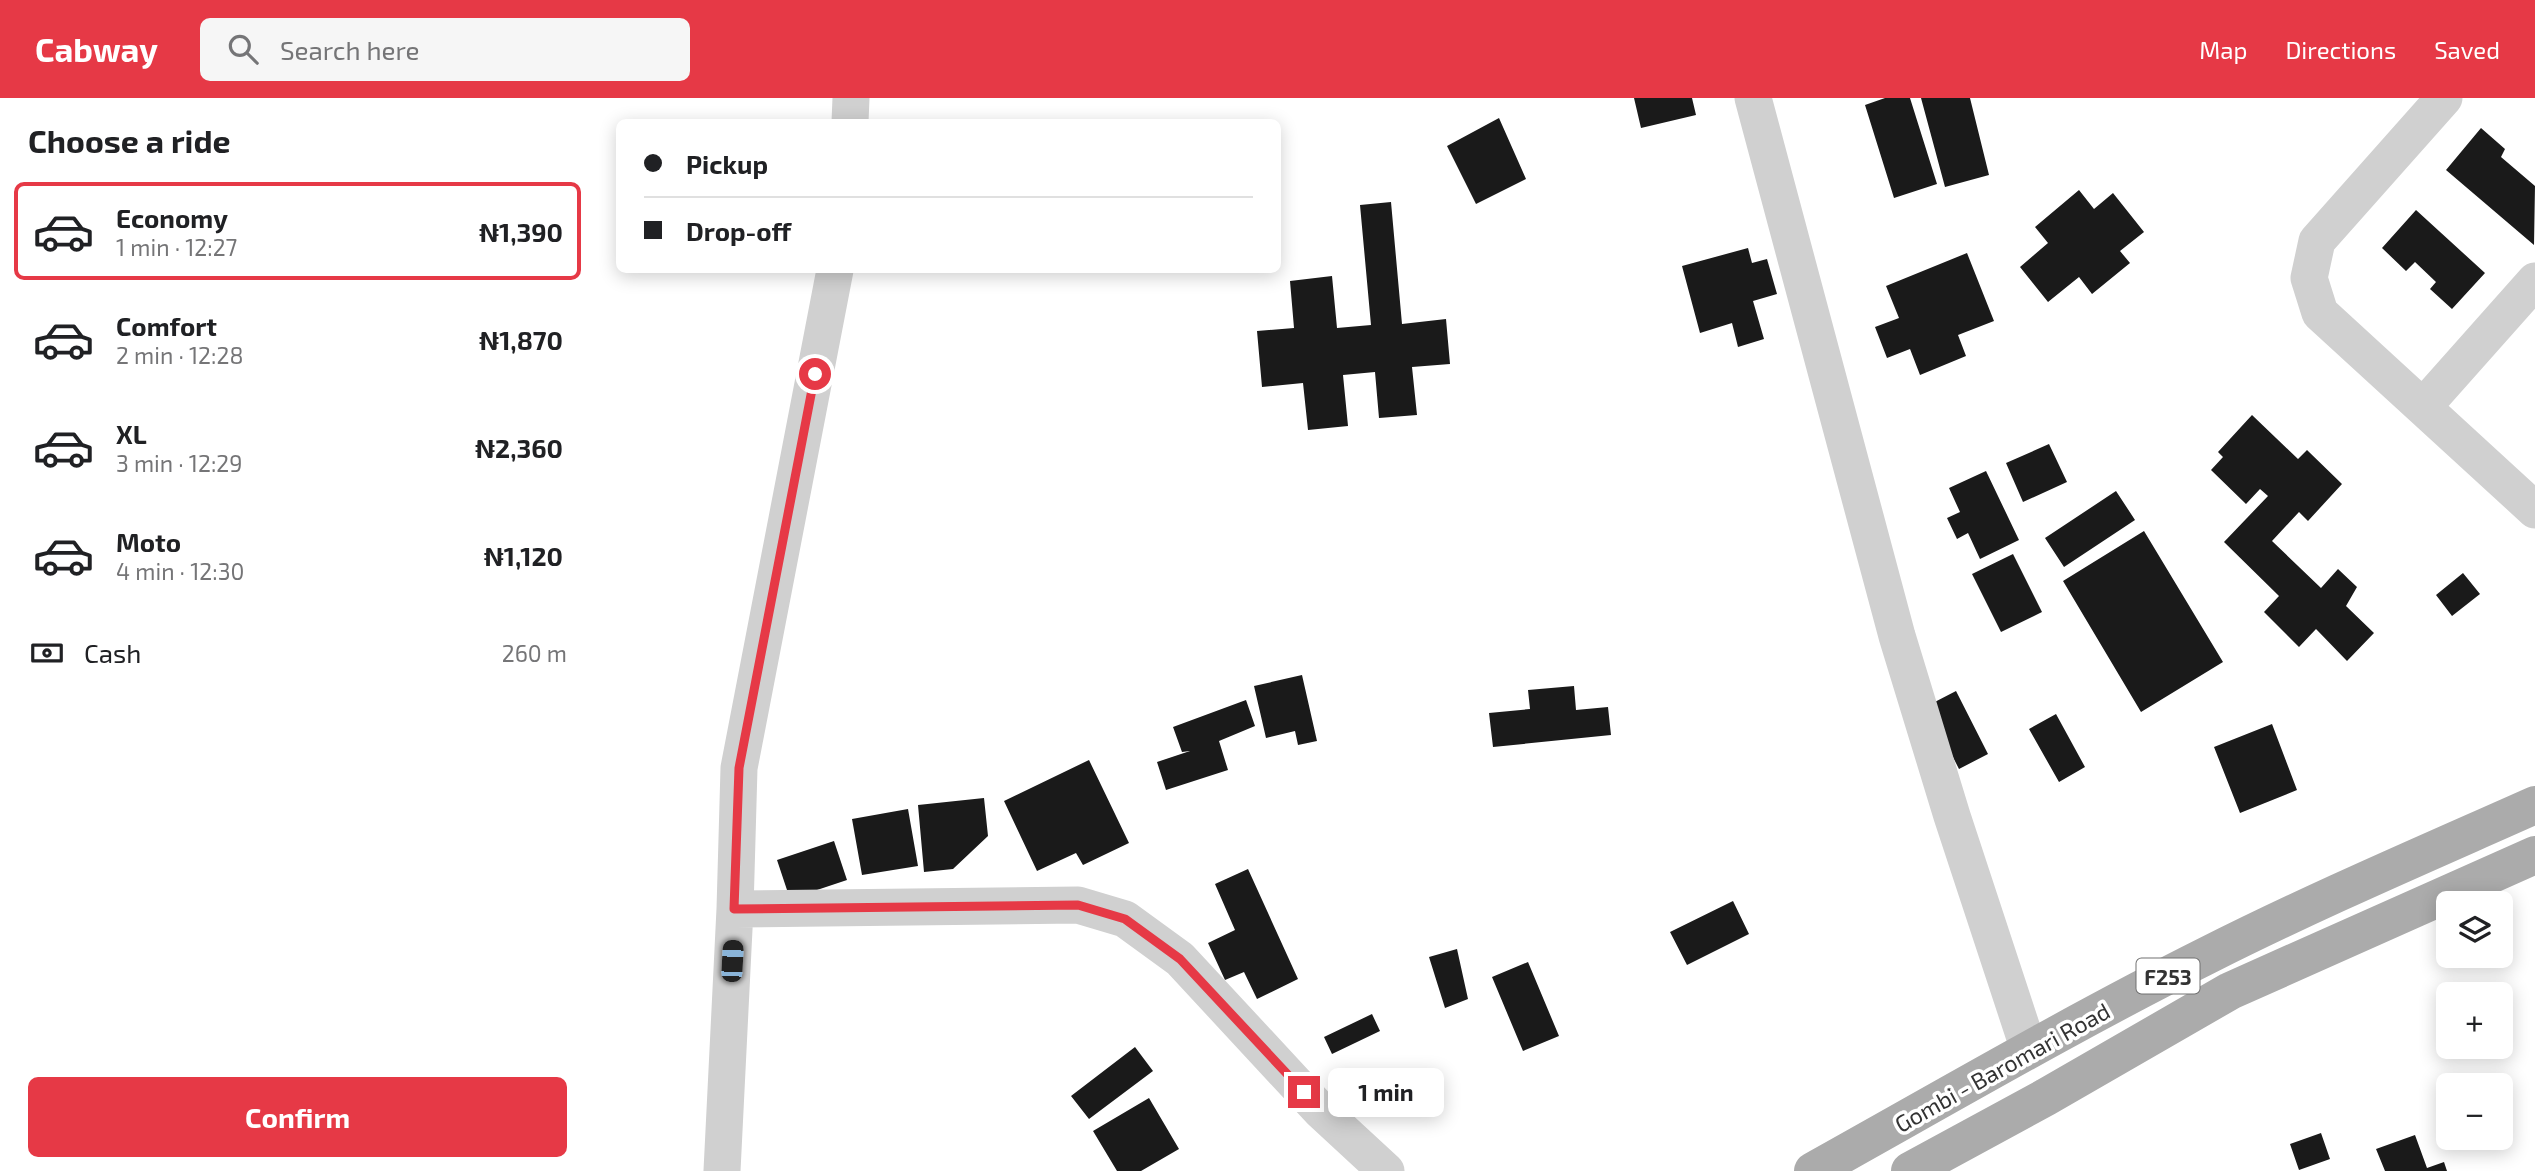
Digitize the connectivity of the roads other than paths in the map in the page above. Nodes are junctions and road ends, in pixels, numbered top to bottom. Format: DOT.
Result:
graph roads {
  1 [pos="851,98"];
  2 [pos="1753,98"];
  3 [pos="2444,98"];
  4 [pos="851,119"];
  5 [pos="834,273"];
  6 [pos="2535,281"];
  7 [pos="2423,407"];
  8 [pos="2535,510"];
  9 [pos="2535,805"];
  10 [pos="2535,855"];
  11 [pos="734,909"];
  12 [pos="2029,1050"];
  13 [pos="1907,1118"];
  14 [pos="1915,1168"];
  15 [pos="722,1171"];
  16 [pos="1386,1171"];
  17 [pos="1813,1171"];
  1 -- 4 [label="street"];
  2 -- 12 [label="street"];
  3 -- 7 [label="street"];
  5 -- 11 [label="street"];
  6 -- 7 [label="street"];
  7 -- 8 [label="street"];
  9 -- 12 [label="main road, Gombi - Baromari Road / F253"];
  10 -- 14 [label="main road, Gombi - Baromari Road / F253"];
  11 -- 15 [label="street"];
  11 -- 16 [label="street"];
  12 -- 13 [label="main road, Gombi - Baromari Road / F253"];
  13 -- 14 [label="main road"];
  13 -- 17 [label="main road, Gombi - Baromari Road / F253"];
}
